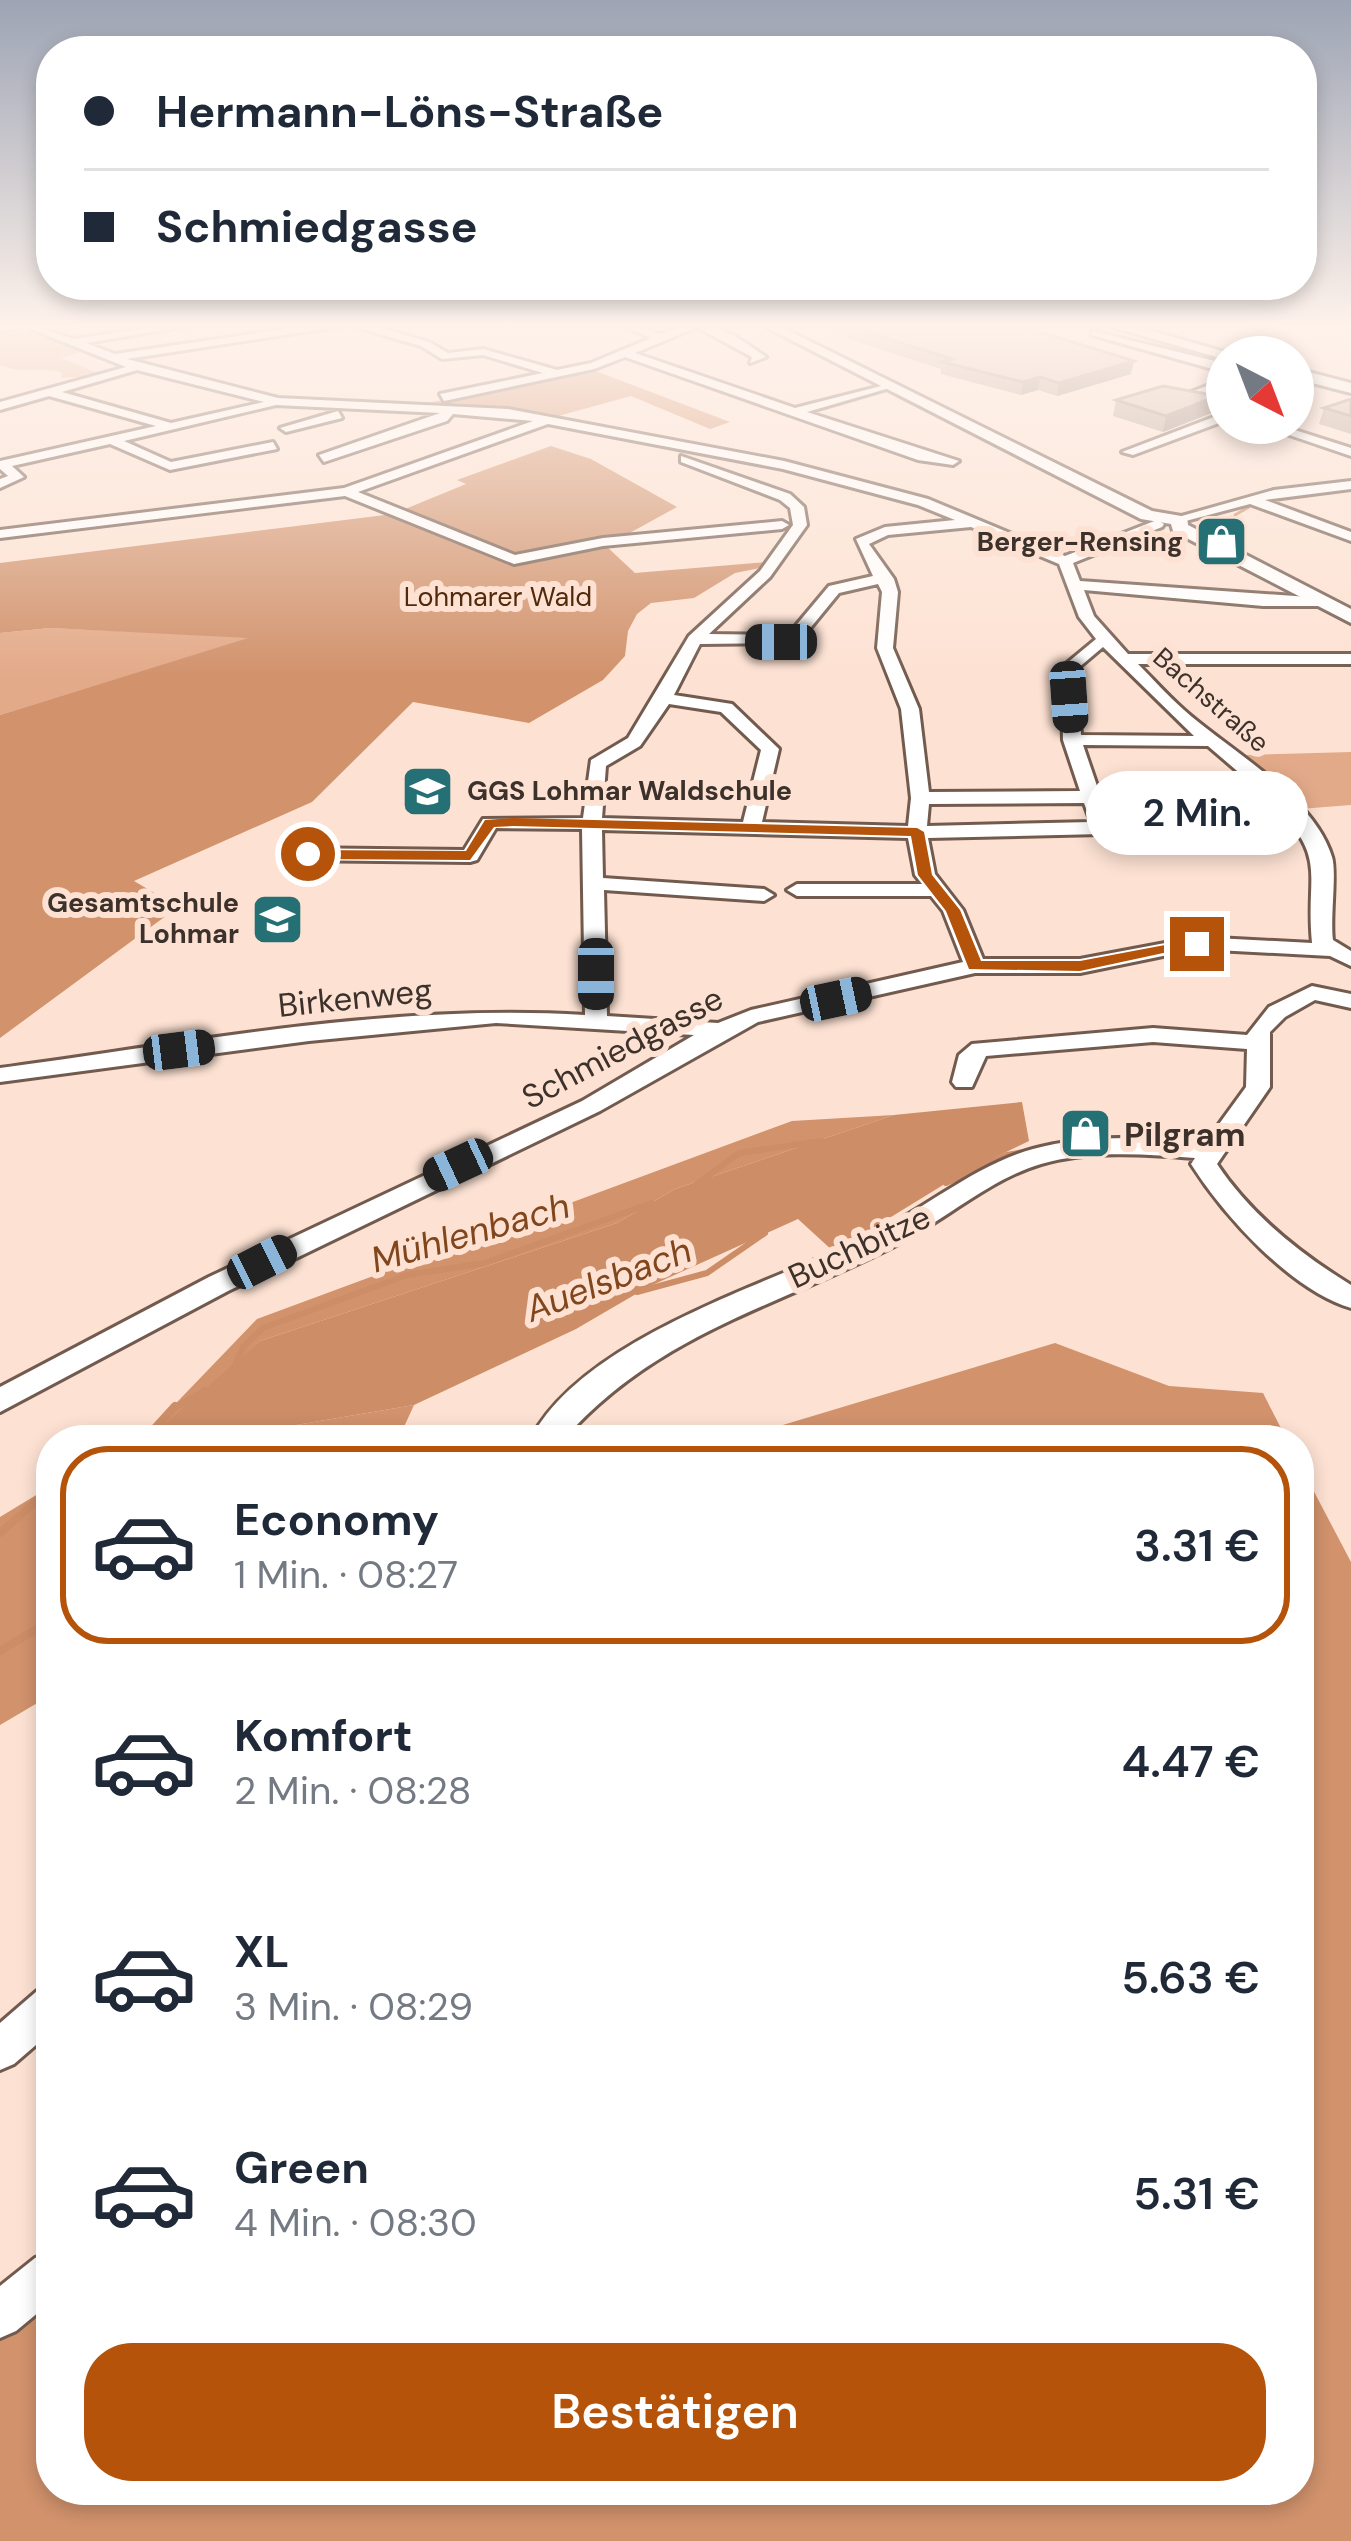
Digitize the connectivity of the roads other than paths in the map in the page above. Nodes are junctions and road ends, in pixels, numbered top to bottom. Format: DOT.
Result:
graph roads {
  1 [pos="98,442"];
  2 [pos="115,442"];
  3 [pos="373,442"];
  4 [pos="487,442"];
  5 [pos="661,442"];
  6 [pos="879,442"];
  7 [pos="1004,442"];
  8 [pos="1155,442"];
  9 [pos="1320,442"];
  10 [pos="273,446"];
  11 [pos="1334,446"];
  12 [pos="0,447"];
  13 [pos="1128,452"];
  14 [pos="1351,452"];
  15 [pos="37,456"];
  16 [pos="324,458"];
  17 [pos="1314,458"];
  18 [pos="953,460"];
  19 [pos="1,464"];
  20 [pos="61,469"];
  21 [pos="1292,478"];
  22 [pos="0,484"];
  23 [pos="1351,485"];
  24 [pos="346,492"];
  25 [pos="1274,494"];
  26 [pos="1251,500"];
  27 [pos="1334,518"];
  28 [pos="974,522"];
  29 [pos="782,525"];
  30 [pos="1318,525"];
  31 [pos="1175,526"];
  32 [pos="0,534"];
  33 [pos="1351,537"];
  34 [pos="1065,562"];
  35 [pos="887,579"];
  36 [pos="1076,585"];
  37 [pos="1318,601"];
  38 [pos="1351,617"];
  39 [pos="695,639"];
  40 [pos="1106,640"];
  41 [pos="1124,659"];
  42 [pos="1351,659"];
  43 [pos="664,698"];
  44 [pos="1243,739"];
  45 [pos="1072,740"];
  46 [pos="1214,741"];
  47 [pos="1089,796"];
  48 [pos="1279,797"];
  49 [pos="920,798"];
  50 [pos="592,825"];
  51 [pos="1102,828"];
  52 [pos="752,830"];
  53 [pos="917,832"];
  54 [pos="292,854"];
  55 [pos="594,884"];
  56 [pos="797,890"];
  57 [pos="938,890"];
  58 [pos="764,895"];
  59 [pos="1340,955"];
  60 [pos="975,966"];
  61 [pos="1351,1001"];
  62 [pos="596,1019"];
  63 [pos="718,1030"];
  64 [pos="1257,1043"];
  65 [pos="0,1075"];
  66 [pos="964,1082"];
  67 [pos="1210,1151"];
  68 [pos="1351,1298"];
  69 [pos="0,1401"];
  70 [pos="559,1425"];
  71 [pos="36,2018"];
  72 [pos="0,2050"];
  73 [pos="36,2286"];
  74 [pos="0,2315"];
  1 -- 15 [label="street"];
  2 -- 10 [label="street"];
  3 -- 16 [label="street"];
  4 -- 24 [label="street"];
  5 -- 28 [label="street"];
  5 -- 39 [label="street"];
  6 -- 18 [label="street"];
  7 -- 31 [label="main road"];
  8 -- 13 [label="street"];
  9 -- 11 [label="street"];
  11 -- 14 [label="street"];
  11 -- 17 [label="street"];
  12 -- 15 [label="street"];
  15 -- 19 [label="street"];
  15 -- 20 [label="street"];
  19 -- 22 [label="street"];
  21 -- 25 [label="street"];
  23 -- 25 [label="street"];
  24 -- 29 [label="street"];
  24 -- 32 [label="street"];
  25 -- 26 [label="street"];
  26 -- 30 [label="street"];
  26 -- 31 [label="street"];
  27 -- 30 [label="street"];
  28 -- 34 [label="street"];
  28 -- 35 [label="street"];
  30 -- 33 [label="street"];
  31 -- 34 [label="street"];
  31 -- 37 [label="main road"];
  34 -- 36 [label="street, Bachstraße"];
  35 -- 39 [label="street"];
  35 -- 49 [label="street"];
  36 -- 37 [label="street"];
  36 -- 40 [label="street, Bachstraße"];
  37 -- 38 [label="main road"];
  39 -- 43 [label="street"];
  40 -- 41 [label="street, Bachstraße"];
  40 -- 45 [label="street"];
  41 -- 42 [label="street"];
  41 -- 46 [label="street, Bachstraße"];
  43 -- 50 [label="street"];
  43 -- 52 [label="street"];
  44 -- 46 [label="street"];
  45 -- 46 [label="street"];
  45 -- 47 [label="street"];
  46 -- 48 [label="street, Bachstraße"];
  47 -- 49 [label="street"];
  47 -- 51 [label="street"];
  48 -- 51 [label="street"];
  48 -- 59 [label="street, Bachstraße"];
  49 -- 53 [label="street"];
  50 -- 52 [label="street"];
  50 -- 54 [label="street"];
  50 -- 55 [label="street"];
  51 -- 53 [label="street"];
  52 -- 53 [label="street"];
  53 -- 57 [label="street"];
  55 -- 58 [label="street"];
  55 -- 62 [label="street"];
  56 -- 57 [label="street"];
  57 -- 60 [label="street"];
  59 -- 60 [label="street, Schmiedgasse"];
  60 -- 63 [label="street, Schmiedgasse"];
  61 -- 64 [label="street"];
  62 -- 63 [label="street, Birkenweg"];
  62 -- 65 [label="street, Birkenweg"];
  63 -- 69 [label="street, Schmiedgasse"];
  64 -- 66 [label="street"];
  64 -- 67 [label="street"];
  67 -- 68 [label="street"];
  67 -- 70 [label="street, Buchbitze"];
  71 -- 72 [label="street"];
  73 -- 74 [label="street"];
}
